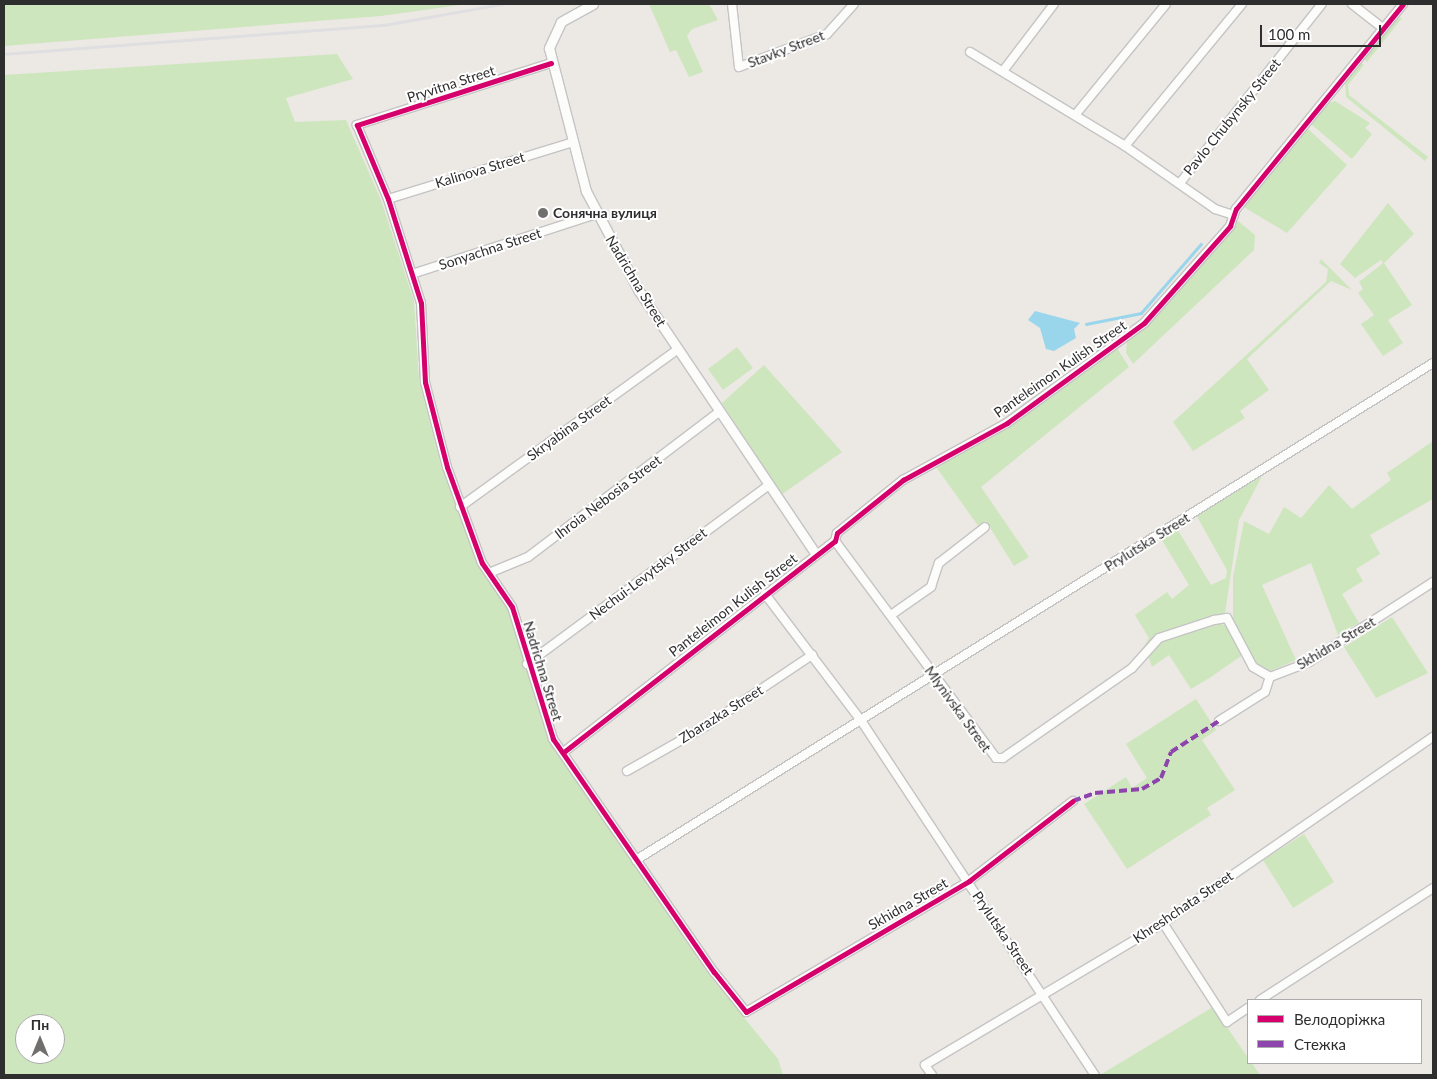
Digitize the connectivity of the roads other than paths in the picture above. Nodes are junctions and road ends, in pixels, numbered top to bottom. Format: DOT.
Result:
graph roads {
  1 [pos="593,4"];
  2 [pos="732,4"];
  3 [pos="854,4"];
  4 [pos="1054,4"];
  5 [pos="1166,4"];
  6 [pos="1242,4"];
  7 [pos="1322,4"];
  8 [pos="1352,4"];
  9 [pos="1403,4"];
  10 [pos="1383,28"];
  11 [pos="970,52"];
  12 [pos="551,63"];
  13 [pos="1003,70"];
  14 [pos="1076,114"];
  15 [pos="357,125"];
  16 [pos="573,142"];
  17 [pos="1125,146"];
  18 [pos="1180,183"];
  19 [pos="388,199"];
  20 [pos="597,214"];
  21 [pos="1234,215"];
  22 [pos="412,274"];
  23 [pos="678,348"];
  24 [pos="1433,363"];
  25 [pos="720,411"];
  26 [pos="769,485"];
  27 [pos="460,506"];
  28 [pos="985,526"];
  29 [pos="835,541"];
  30 [pos="816,554"];
  31 [pos="489,573"];
  32 [pos="1433,582"];
  33 [pos="765,594"];
  34 [pos="891,615"];
  35 [pos="812,655"];
  36 [pos="527,664"];
  37 [pos="933,675"];
  38 [pos="1270,677"];
  39 [pos="1219,721"];
  40 [pos="862,722"];
  41 [pos="1433,737"];
  42 [pos="565,752"];
  43 [pos="627,770"];
  44 [pos="1073,801"];
  45 [pos="636,860"];
  46 [pos="969,881"];
  47 [pos="1433,888"];
  48 [pos="1163,923"];
  49 [pos="1044,995"];
  50 [pos="1262,999"];
  51 [pos="1247,1009"];
  52 [pos="746,1012"];
  53 [pos="932,1075"];
  54 [pos="1095,1075"];
  1 -- 12 [label="street, Nadrichna Street"];
  2 -- 3 [label="street, Stavky Street"];
  4 -- 13 [label="street"];
  5 -- 14 [label="street"];
  6 -- 17 [label="street"];
  7 -- 18 [label="street, Pavlo Chubynsky Street"];
  8 -- 10 [label="street"];
  9 -- 10 [label="street, Panteleimon Kulish Street"];
  10 -- 21 [label="street, Panteleimon Kulish Street"];
  11 -- 13 [label="street"];
  12 -- 15 [label="street, Pryvitna Street"];
  12 -- 16 [label="street, Nadrichna Street"];
  13 -- 14 [label="street"];
  14 -- 17 [label="street"];
  15 -- 19 [label="street, Nadrichna Street"];
  16 -- 19 [label="street, Kalinova Street"];
  16 -- 20 [label="street, Nadrichna Street"];
  17 -- 18 [label="street"];
  18 -- 21 [label="street"];
  19 -- 22 [label="street, Nadrichna Street"];
  20 -- 22 [label="street, Sonyachna Street"];
  20 -- 23 [label="street, Nadrichna Street"];
  21 -- 29 [label="street, Panteleimon Kulish Street"];
  22 -- 27 [label="street, Nadrichna Street"];
  23 -- 25 [label="street, Nadrichna Street"];
  23 -- 27 [label="street, Skryabina Street"];
  24 -- 37 [label="street, Prylutska Street"];
  25 -- 26 [label="street, Nadrichna Street"];
  25 -- 31 [label="street, Ihroia Nebosia Street"];
  26 -- 30 [label="street, Nadrichna Street"];
  26 -- 36 [label="street, Nechui-Levytsky Street"];
  27 -- 31 [label="street, Nadrichna Street"];
  28 -- 34 [label="street"];
  29 -- 30 [label="street, Panteleimon Kulish Street"];
  29 -- 34 [label="street, Mlynivska Street"];
  30 -- 33 [label="street, Panteleimon Kulish Street"];
  31 -- 36 [label="street, Nadrichna Street"];
  32 -- 38 [label="street, Skhidna Street"];
  33 -- 35 [label="street, Prylutska Street"];
  33 -- 42 [label="street, Panteleimon Kulish Street"];
  34 -- 37 [label="street, Mlynivska Street"];
  35 -- 40 [label="street, Prylutska Street"];
  35 -- 43 [label="street, Zbarazka Street"];
  36 -- 42 [label="street, Nadrichna Street"];
  37 -- 38 [label="street, Mlynivska Street"];
  37 -- 40 [label="street, Prylutska Street"];
  38 -- 39 [label="street"];
  40 -- 45 [label="street, Prylutska Street"];
  40 -- 46 [label="street, Prylutska Street"];
  41 -- 48 [label="street, Khreshchata Street"];
  42 -- 45 [label="street, Nadrichna Street"];
  44 -- 46 [label="street, Skhidna Street"];
  45 -- 52 [label="street, Nadrichna Street"];
  46 -- 49 [label="street, Prylutska Street"];
  46 -- 52 [label="street, Skhidna Street"];
  47 -- 50 [label="street"];
  48 -- 49 [label="street, Khreshchata Street"];
  48 -- 51 [label="street"];
  49 -- 53 [label="street, Khreshchata Street"];
  49 -- 54 [label="street, Prylutska Street"];
}
